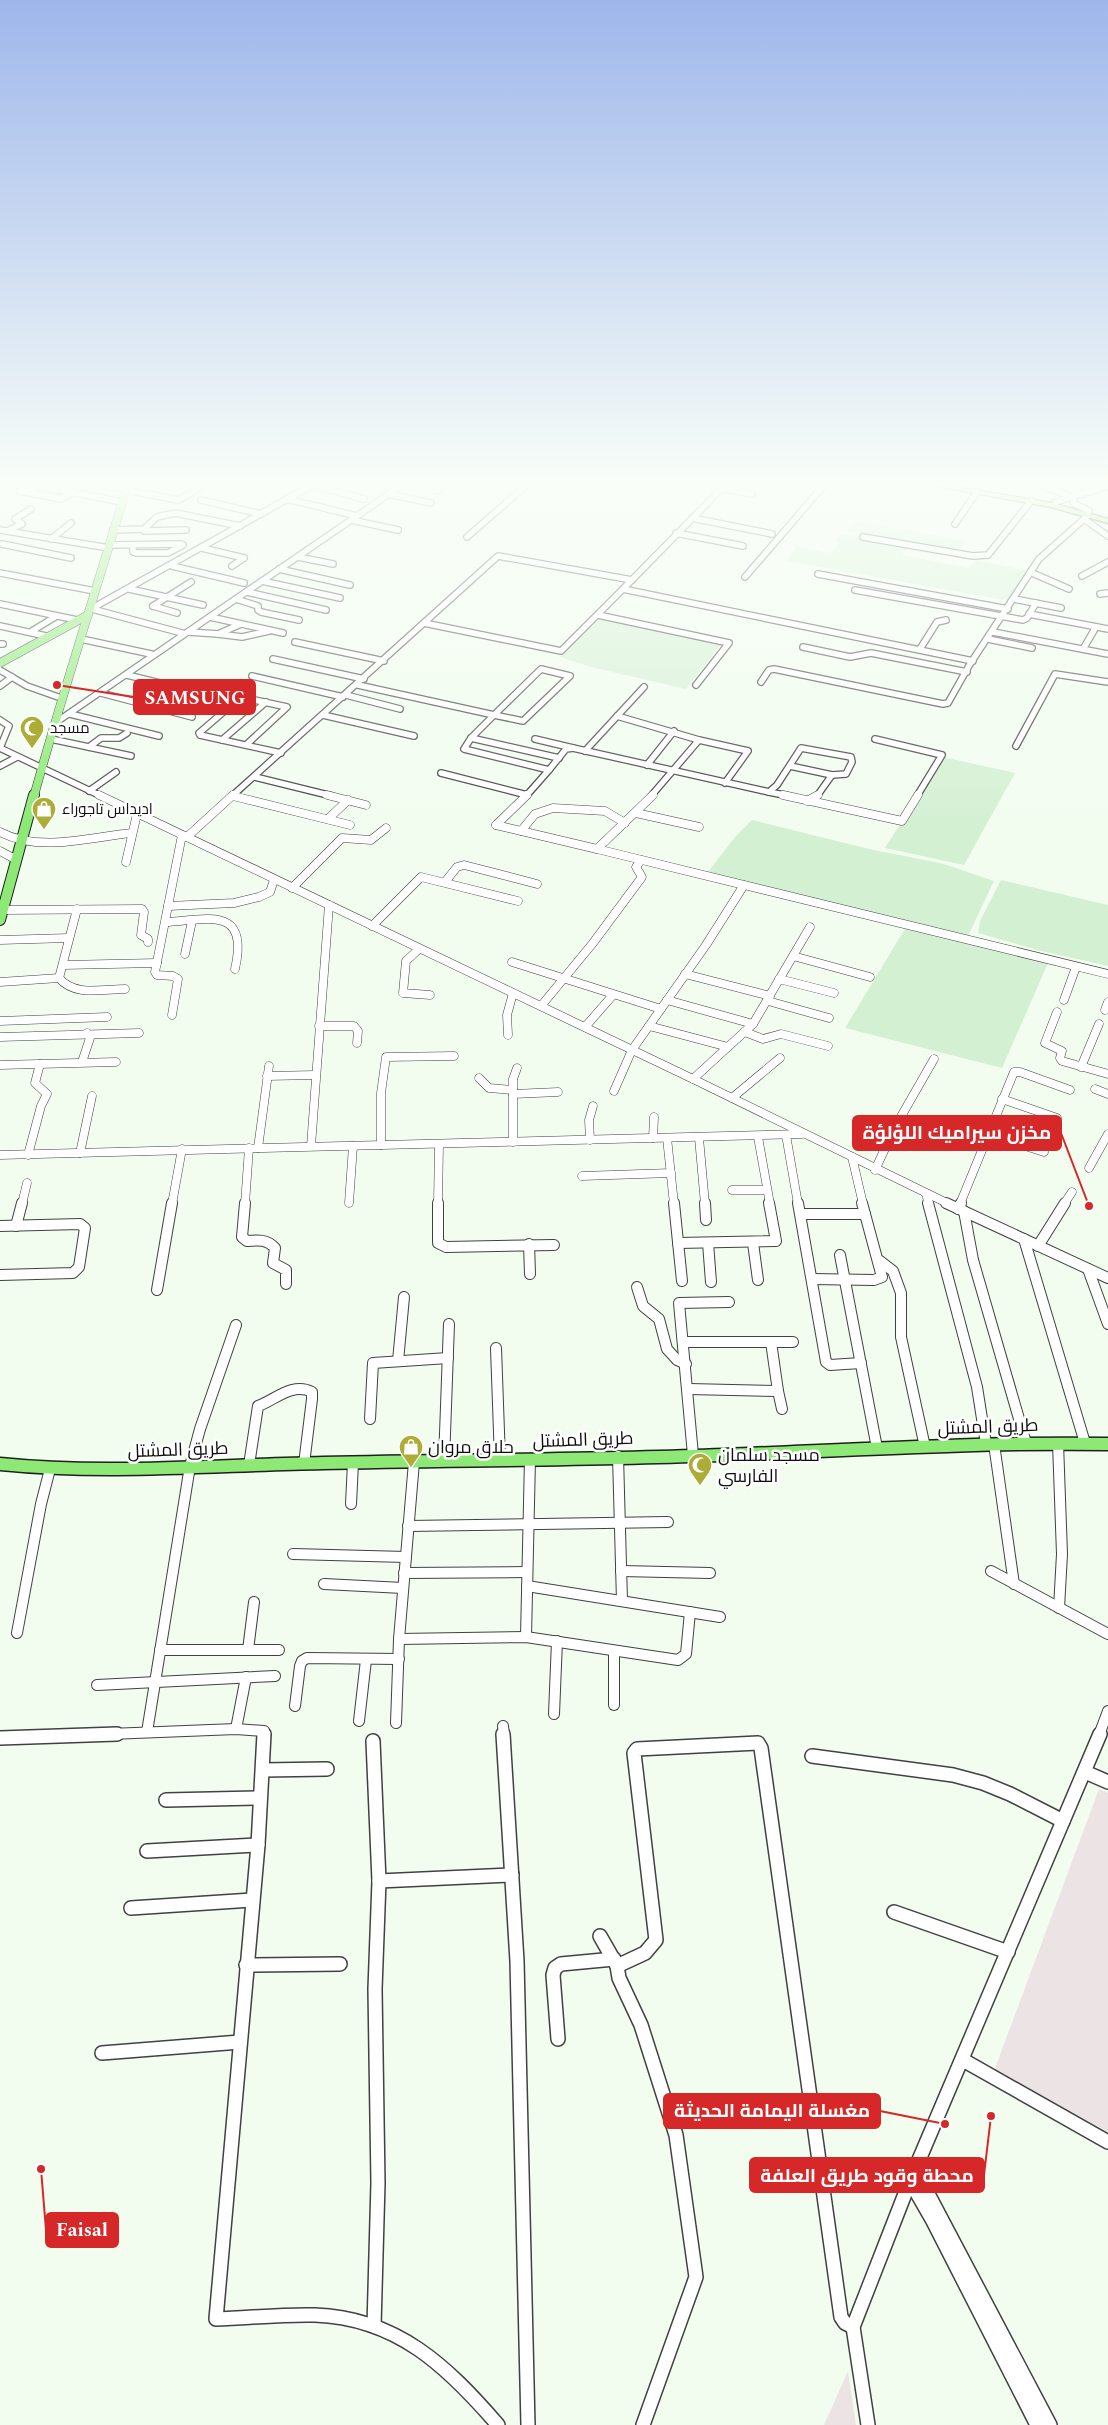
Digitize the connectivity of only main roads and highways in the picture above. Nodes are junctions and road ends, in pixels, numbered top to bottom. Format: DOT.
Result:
graph roads {
  1 [pos="94,596"];
  2 [pos="90,611"];
  3 [pos="0,663"];
  4 [pos="0,920"];
  5 [pos="1108,1444"];
  6 [pos="0,1464"];
  1 -- 2 [label="main road"];
  2 -- 3 [label="main road"];
  2 -- 4 [label="main road"];
  5 -- 6 [label="main road, طريق المشتل"];
}
